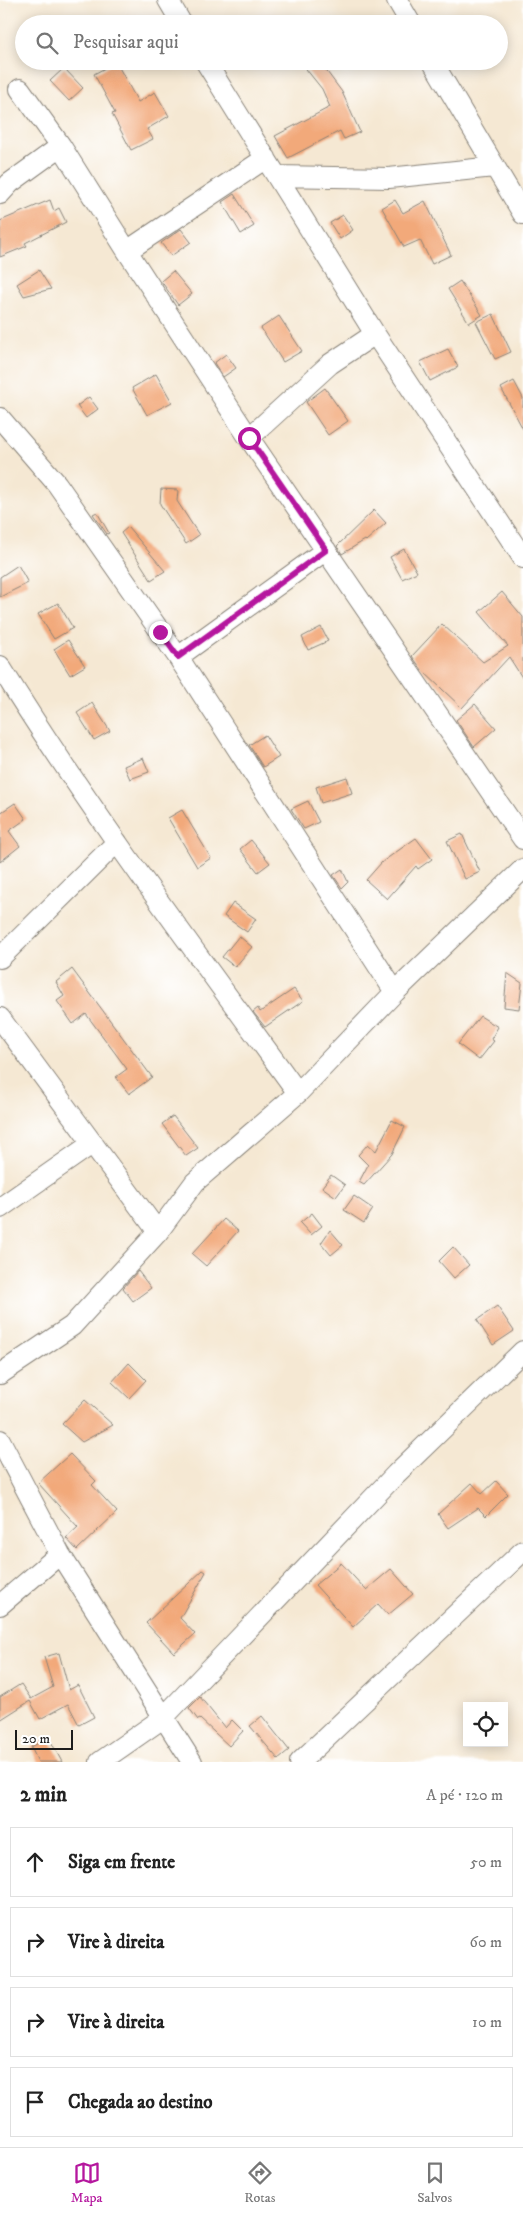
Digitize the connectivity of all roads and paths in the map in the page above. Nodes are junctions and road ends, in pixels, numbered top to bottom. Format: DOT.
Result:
graph roads {
  1 [pos="168,0"];
  2 [pos="397,0"];
  3 [pos="177,15"];
  4 [pos="406,15"];
  5 [pos="211,70"];
  6 [pos="437,70"];
  7 [pos="20,89"];
  8 [pos="61,146"];
  9 [pos="266,158"];
  10 [pos="494,167"];
  11 [pos="277,176"];
  12 [pos="0,194"];
  13 [pos="523,214"];
  14 [pos="127,251"];
  15 [pos="375,334"];
  16 [pos="0,418"];
  17 [pos="249,438"];
  18 [pos="326,550"];
  19 [pos="523,558"];
  20 [pos="178,657"];
  21 [pos="0,666"];
  22 [pos="523,839"];
  23 [pos="117,842"];
  24 [pos="523,869"];
  25 [pos="0,958"];
  26 [pos="395,992"];
  27 [pos="0,1018"];
  28 [pos="298,1093"];
  29 [pos="93,1143"];
  30 [pos="0,1208"];
  31 [pos="158,1232"];
  32 [pos="523,1351"];
  33 [pos="0,1374"];
  34 [pos="0,1440"];
  35 [pos="523,1550"];
  36 [pos="60,1554"];
  37 [pos="0,1605"];
  38 [pos="163,1718"];
  39 [pos="100,1762"];
  40 [pos="192,1762"];
  41 [pos="300,1762"];
  1 -- 3 [label="street"];
  2 -- 4 [label="street"];
  5 -- 9 [label="street"];
  6 -- 10 [label="street"];
  7 -- 8 [label="street"];
  8 -- 12 [label="street"];
  8 -- 14 [label="street"];
  9 -- 11 [label="street"];
  9 -- 14 [label="street"];
  10 -- 11 [label="street"];
  10 -- 13 [label="street"];
  11 -- 15 [label="street"];
  14 -- 17 [label="street"];
  15 -- 17 [label="street"];
  15 -- 19 [label="street"];
  16 -- 20 [label="street"];
  17 -- 18 [label="street"];
  18 -- 20 [label="street"];
  18 -- 22 [label="street"];
  20 -- 26 [label="street"];
  21 -- 23 [label="street"];
  23 -- 25 [label="street"];
  23 -- 28 [label="street"];
  24 -- 26 [label="street"];
  26 -- 28 [label="street"];
  27 -- 29 [label="street"];
  28 -- 31 [label="street"];
  29 -- 30 [label="street"];
  29 -- 31 [label="street"];
  31 -- 33 [label="street"];
  32 -- 38 [label="street"];
  34 -- 36 [label="street"];
  35 -- 41 [label="street"];
  36 -- 37 [label="street"];
  36 -- 38 [label="street"];
  38 -- 39 [label="street"];
  38 -- 40 [label="street"];
}
